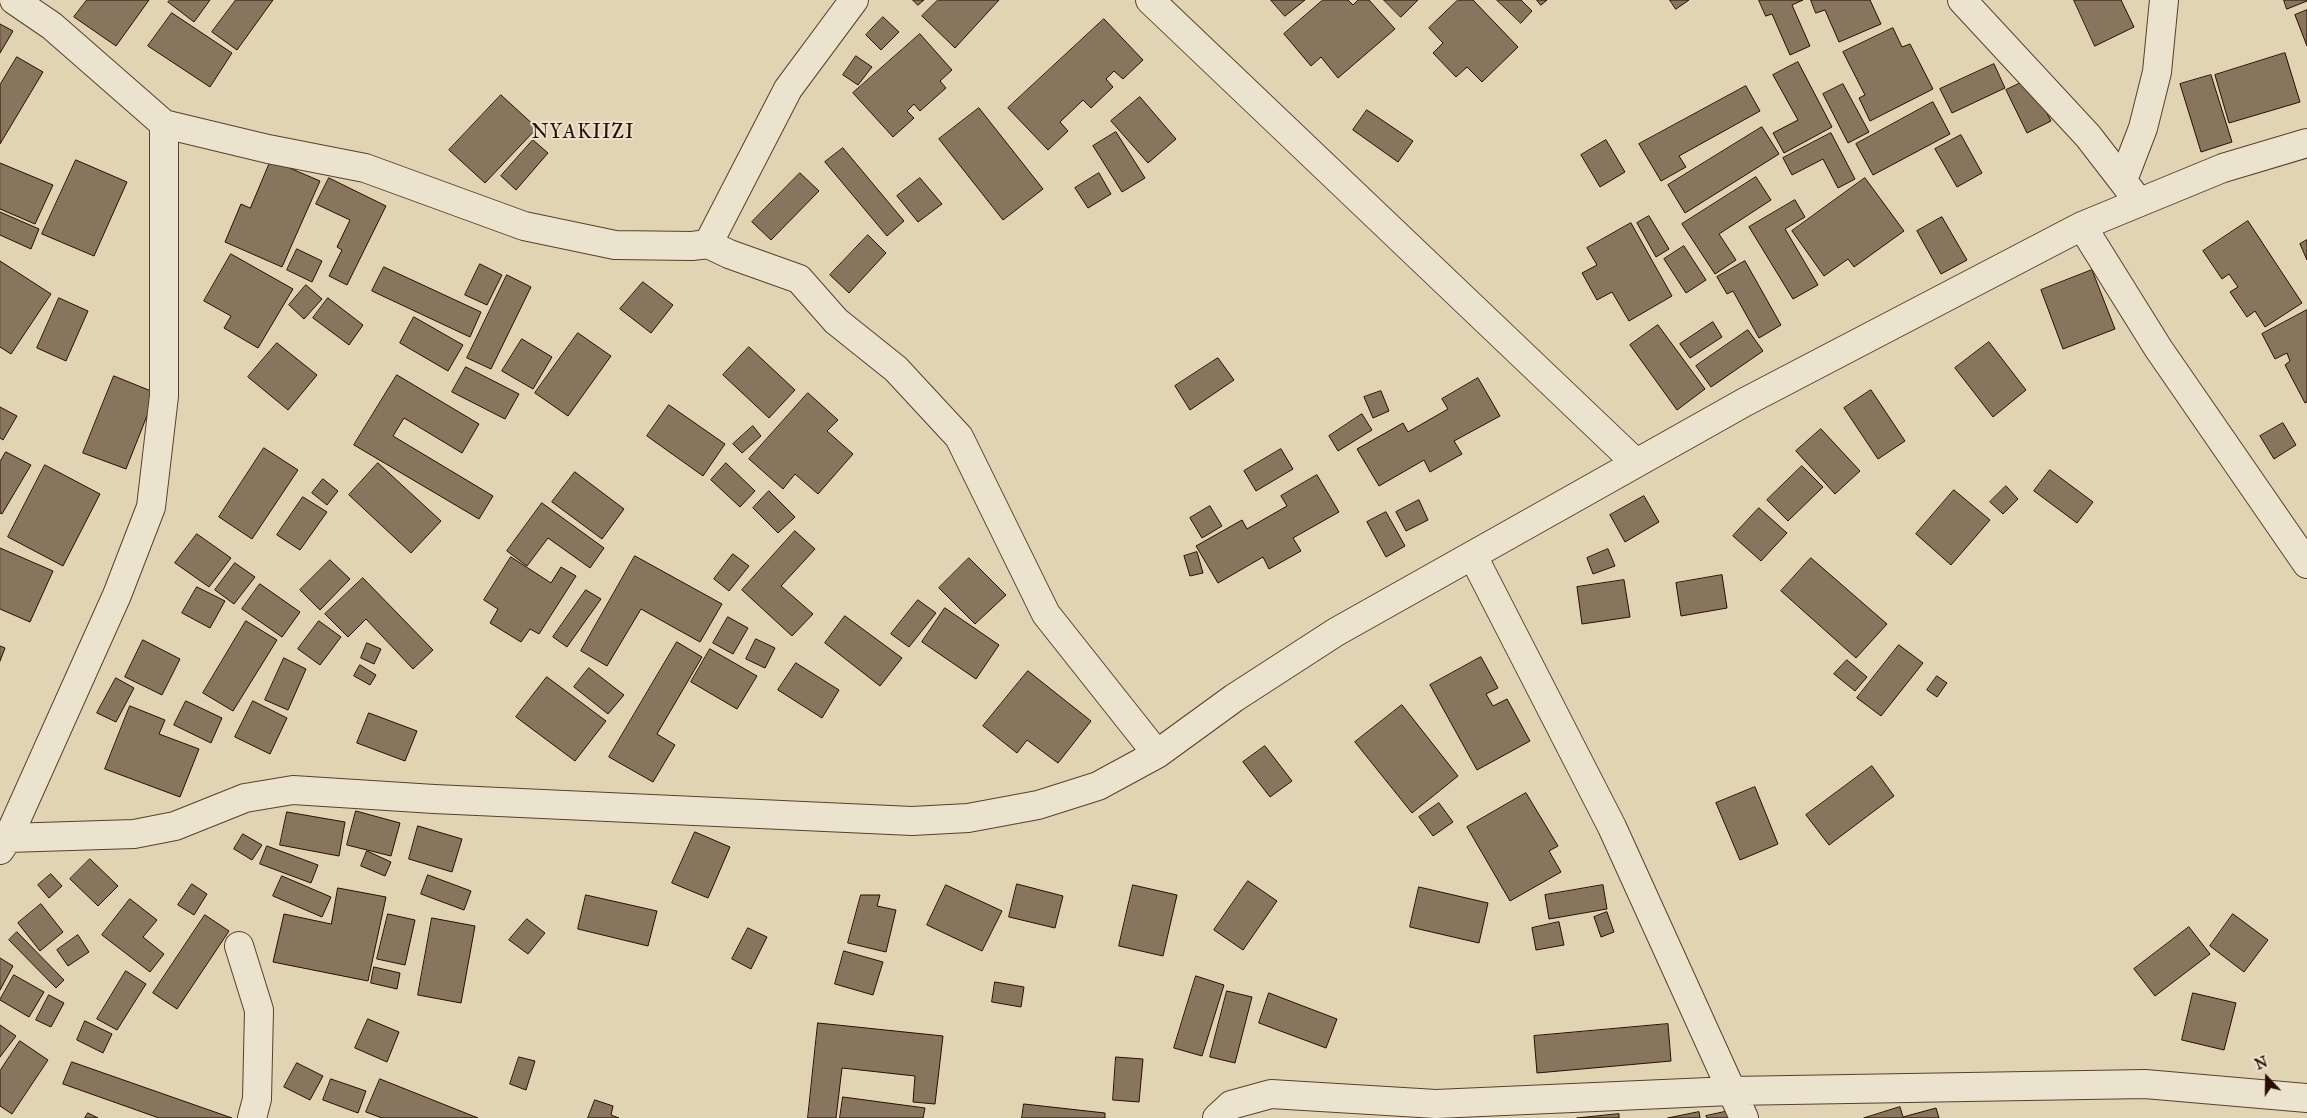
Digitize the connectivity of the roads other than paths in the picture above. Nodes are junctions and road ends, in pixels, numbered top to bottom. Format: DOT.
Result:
graph roads {
  1 [pos="14,0"];
  2 [pos="854,0"];
  3 [pos="1150,0"];
  4 [pos="1962,0"];
  5 [pos="2164,0"];
  6 [pos="164,124"];
  7 [pos="2307,143"];
  8 [pos="2123,180"];
  9 [pos="2139,202"];
  10 [pos="2082,226"];
  11 [pos="708,244"];
  12 [pos="1636,463"];
  13 [pos="1473,556"];
  14 [pos="2307,564"];
  15 [pos="1158,754"];
  16 [pos="4,844"];
  17 [pos="239,946"];
  18 [pos="1732,1091"];
  19 [pos="2307,1098"];
  20 [pos="252,1118"];
  21 [pos="1217,1118"];
  22 [pos="1744,1118"];
  1 -- 6 [label="street"];
  2 -- 11 [label="street"];
  3 -- 12 [label="street"];
  4 -- 8 [label="street"];
  5 -- 8 [label="street"];
  6 -- 11 [label="street"];
  6 -- 16 [label="street"];
  7 -- 9 [label="street"];
  8 -- 9 [label="street"];
  9 -- 10 [label="street"];
  10 -- 12 [label="street"];
  10 -- 14 [label="street"];
  11 -- 15 [label="street"];
  12 -- 13 [label="street"];
  13 -- 15 [label="street"];
  13 -- 18 [label="street"];
  15 -- 16 [label="street"];
  17 -- 20 [label="street"];
  18 -- 19 [label="street"];
  18 -- 21 [label="street"];
  18 -- 22 [label="street"];
}
